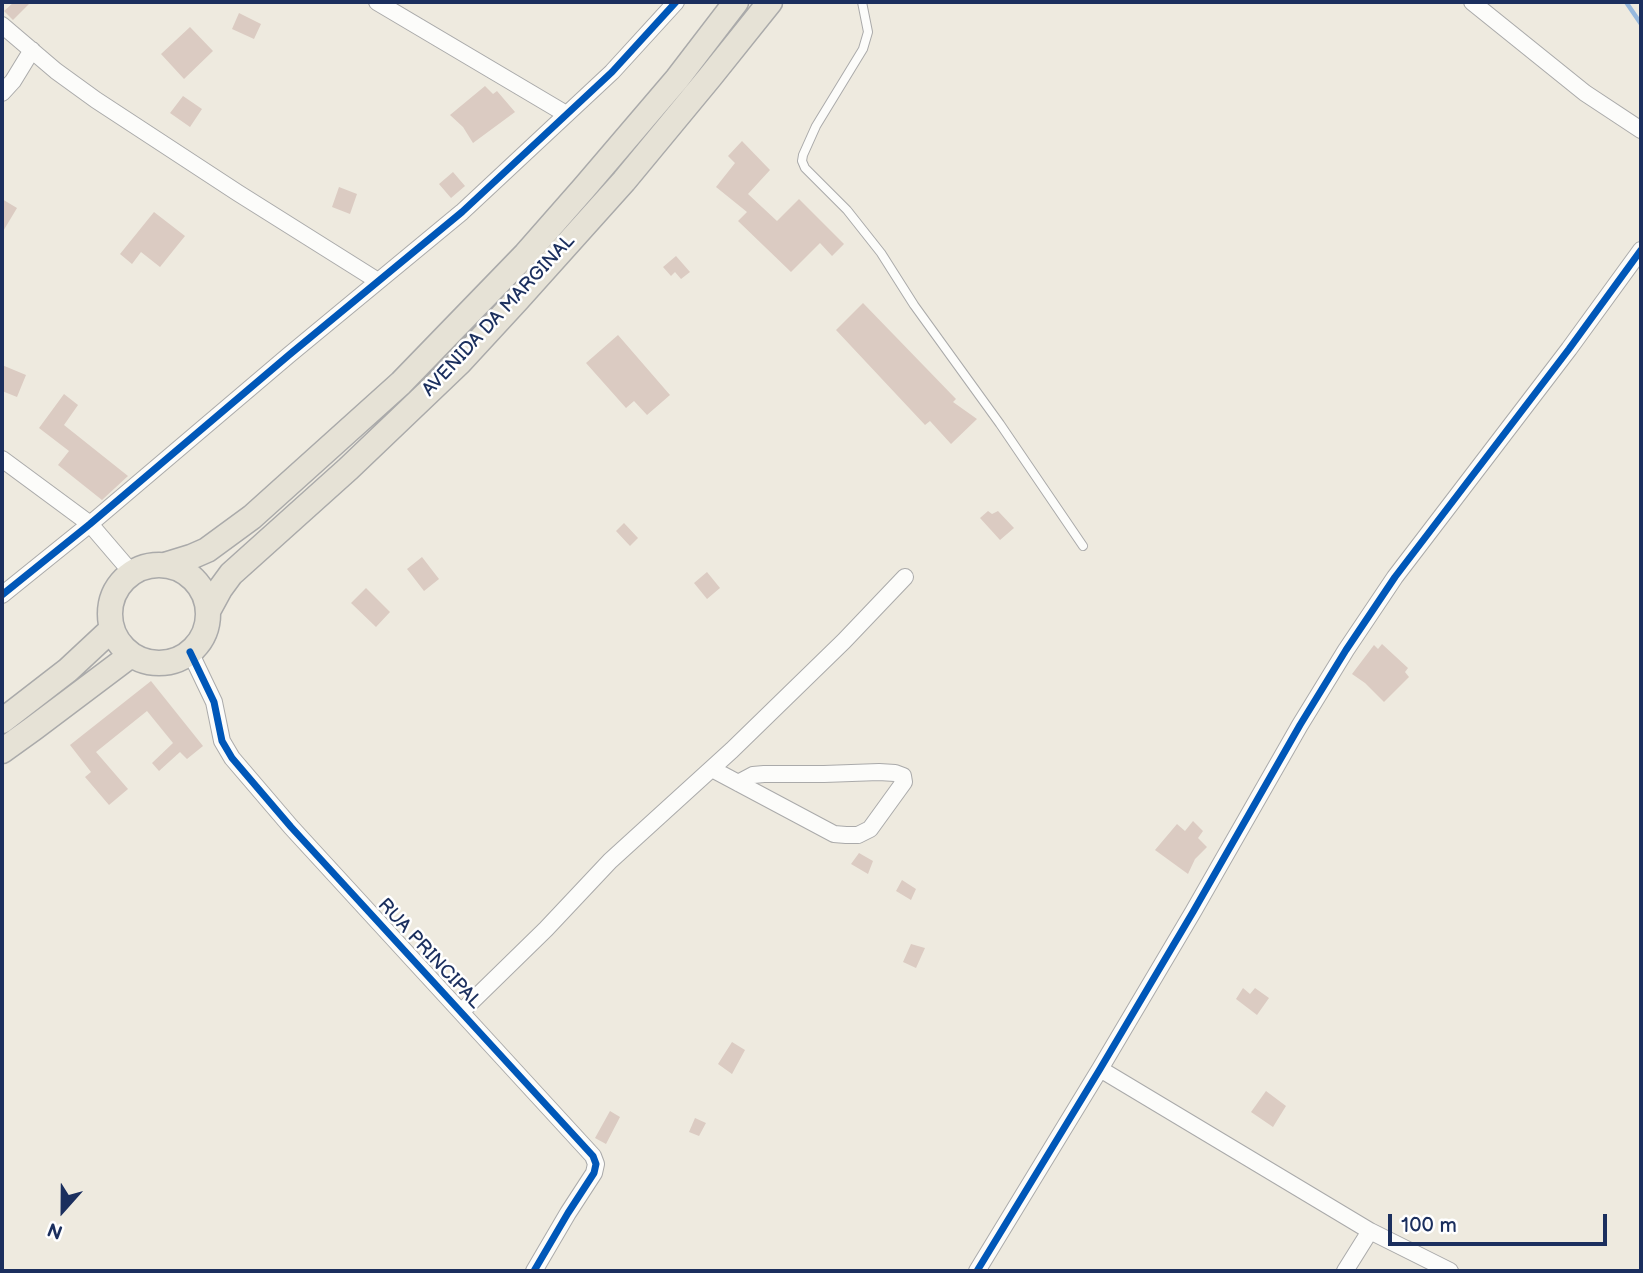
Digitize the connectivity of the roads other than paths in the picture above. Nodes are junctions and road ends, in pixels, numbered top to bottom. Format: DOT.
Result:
graph roads {
  1 [pos="377,2"];
  2 [pos="676,2"];
  3 [pos="736,2"];
  4 [pos="769,2"];
  5 [pos="862,2"];
  6 [pos="1472,2"];
  7 [pos="2,25"];
  8 [pos="32,50"];
  9 [pos="2,93"];
  10 [pos="566,114"];
  11 [pos="1641,130"];
  12 [pos="1641,250"];
  13 [pos="378,281"];
  14 [pos="2,459"];
  15 [pos="90,524"];
  16 [pos="1083,546"];
  17 [pos="165,565"];
  18 [pos="132,573"];
  19 [pos="905,577"];
  20 [pos="2,595"];
  21 [pos="208,611"];
  22 [pos="112,629"];
  23 [pos="190,652"];
  24 [pos="131,654"];
  25 [pos="2,721"];
  26 [pos="2,751"];
  27 [pos="712,769"];
  28 [pos="738,783"];
  29 [pos="461,1012"];
  30 [pos="1100,1069"];
  31 [pos="1370,1231"];
  32 [pos="534,1271"];
  33 [pos="977,1271"];
  34 [pos="1345,1271"];
  35 [pos="1450,1271"];
  1 -- 10 [label="street"];
  2 -- 10 [label="street"];
  3 -- 17 [label="main road, AVENIDA DA MARGINAL"];
  4 -- 21 [label="main road, AVENIDA DA MARGINAL"];
  5 -- 16 [label="lane"];
  6 -- 11 [label="street"];
  7 -- 8 [label="street"];
  8 -- 9 [label="street"];
  8 -- 13 [label="street"];
  10 -- 13 [label="street"];
  12 -- 30 [label="street"];
  13 -- 15 [label="street"];
  14 -- 15 [label="street"];
  15 -- 18 [label="street"];
  15 -- 20 [label="street"];
  17 -- 18 [label="main road"];
  17 -- 21 [label="main road"];
  18 -- 22 [label="main road"];
  19 -- 27 [label="street"];
  21 -- 23 [label="main road"];
  22 -- 24 [label="main road"];
  22 -- 25 [label="main road"];
  23 -- 24 [label="main road"];
  23 -- 29 [label="street, RUA PRINCIPAL"];
  24 -- 26 [label="main road"];
  27 -- 28 [label="street"];
  27 -- 29 [label="street"];
  28 -- 28 [label="street"];
  29 -- 32 [label="street, RUA PRINCIPAL"];
  30 -- 31 [label="street"];
  30 -- 33 [label="street"];
  31 -- 34 [label="street"];
  31 -- 35 [label="street"];
}
